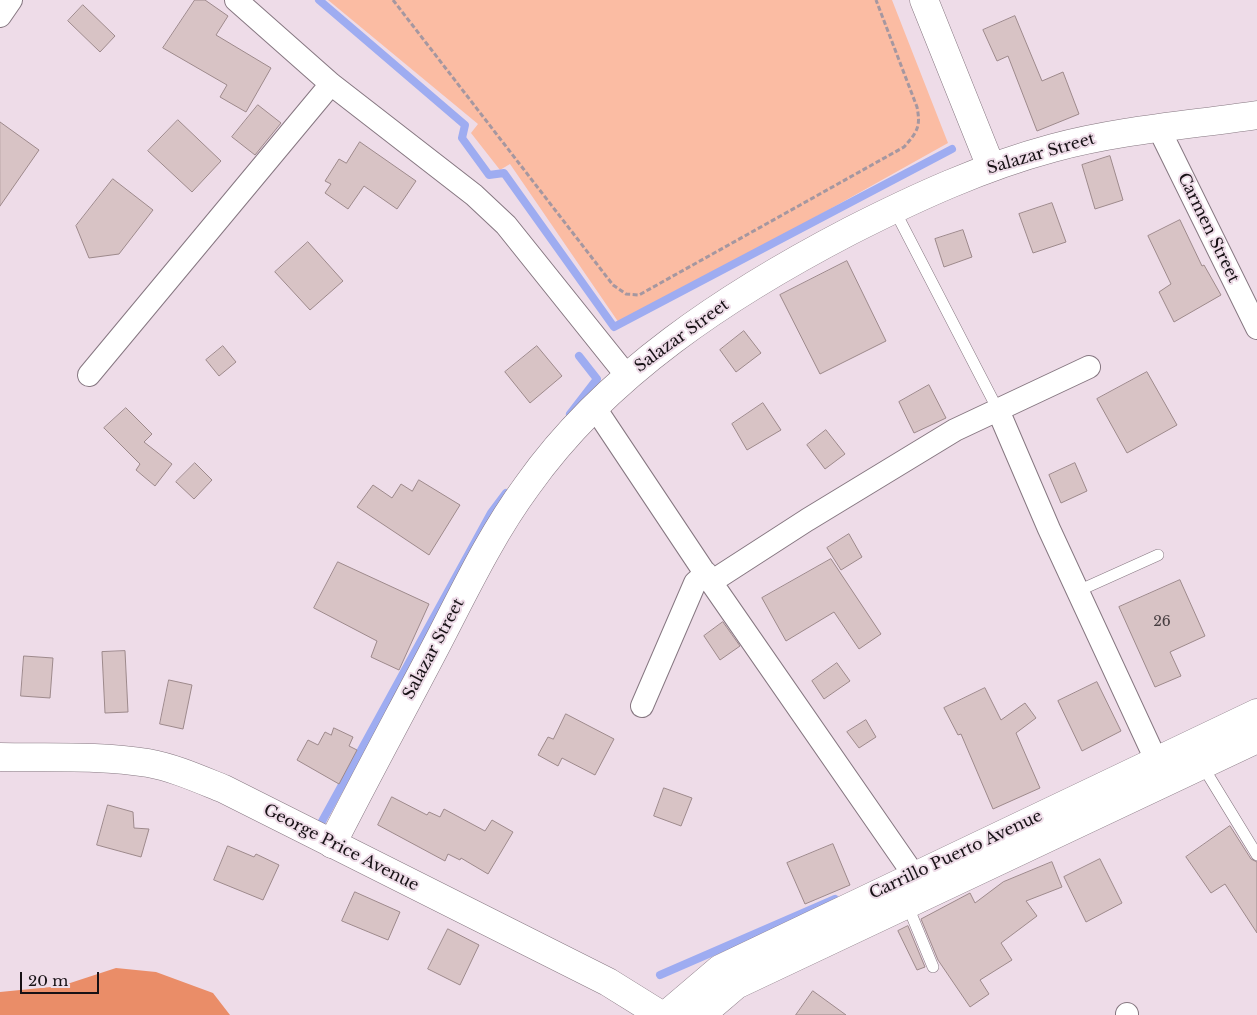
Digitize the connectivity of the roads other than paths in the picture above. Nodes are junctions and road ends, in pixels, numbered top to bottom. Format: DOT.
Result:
graph roads {
  1 [pos="11,0"];
  2 [pos="236,0"];
  3 [pos="924,0"];
  4 [pos="0,16"];
  5 [pos="331,84"];
  6 [pos="1257,116"];
  7 [pos="1159,129"];
  8 [pos="991,167"];
  9 [pos="894,208"];
  10 [pos="1257,328"];
  11 [pos="1089,368"];
  12 [pos="89,375"];
  13 [pos="627,376"];
  14 [pos="595,408"];
  15 [pos="998,410"];
  16 [pos="1158,555"];
  17 [pos="708,578"];
  18 [pos="1078,591"];
  19 [pos="642,706"];
  20 [pos="1257,713"];
  21 [pos="1257,739"];
  22 [pos="0,757"];
  23 [pos="1156,760"];
  24 [pos="1202,765"];
  25 [pos="332,844"];
  26 [pos="1257,855"];
  27 [pos="914,875"];
  28 [pos="907,904"];
  29 [pos="933,967"];
  30 [pos="661,1015"];
  31 [pos="666,1015"];
  32 [pos="701,1015"];
  1 -- 4 [label="street"];
  2 -- 5 [label="street"];
  3 -- 8 [label="main road"];
  5 -- 12 [label="street"];
  5 -- 13 [label="street"];
  6 -- 7 [label="main road, Salazar Street"];
  7 -- 8 [label="main road, Salazar Street"];
  7 -- 10 [label="street, Carmen Street"];
  8 -- 9 [label="main road, Salazar Street"];
  9 -- 13 [label="main road, Salazar Street"];
  9 -- 15 [label="lane"];
  11 -- 15 [label="street"];
  13 -- 14 [label="main road, Salazar Street"];
  14 -- 17 [label="street"];
  14 -- 25 [label="main road, Salazar Street"];
  15 -- 17 [label="street"];
  15 -- 18 [label="street"];
  16 -- 18 [label="lane"];
  17 -- 19 [label="street"];
  17 -- 27 [label="street"];
  18 -- 23 [label="street"];
  20 -- 23 [label="main road, Carrillo Puerto Avenue"];
  21 -- 24 [label="main road, Carrillo Puerto Avenue"];
  22 -- 25 [label="main road, George Price Avenue"];
  23 -- 27 [label="main road, Carrillo Puerto Avenue"];
  24 -- 26 [label="lane"];
  24 -- 28 [label="main road, Carrillo Puerto Avenue"];
  25 -- 30 [label="main road, George Price Avenue"];
  27 -- 31 [label="main road, Carrillo Puerto Avenue"];
  28 -- 29 [label="lane"];
  28 -- 32 [label="main road, Carrillo Puerto Avenue"];
}
